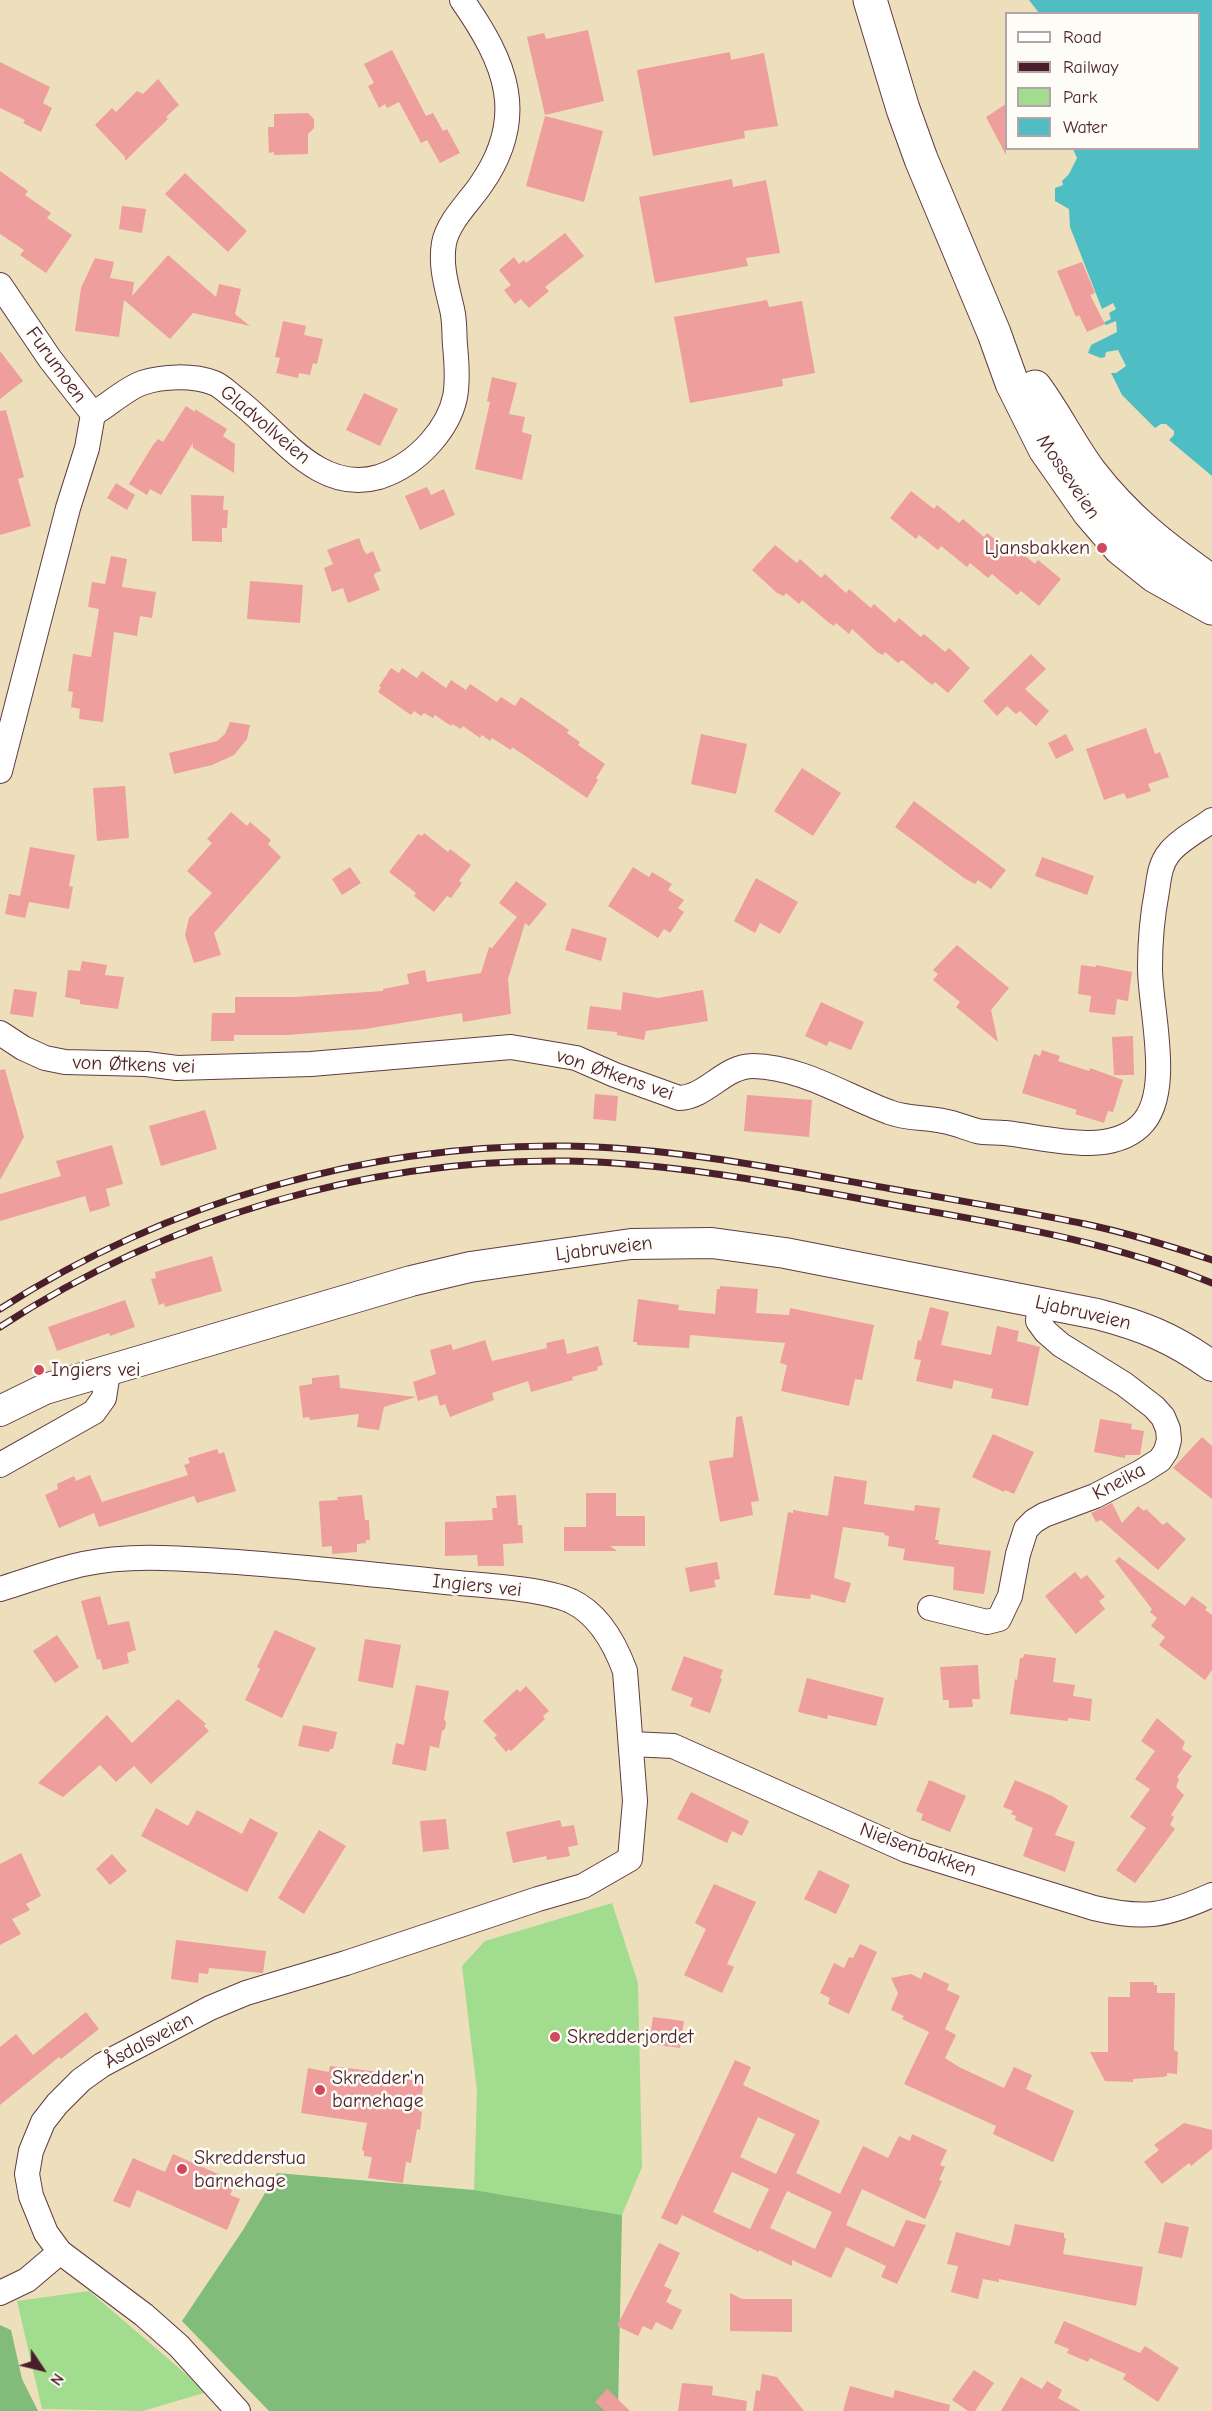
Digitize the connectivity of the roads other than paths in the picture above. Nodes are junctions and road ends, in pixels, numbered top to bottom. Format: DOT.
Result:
graph roads {
  1 [pos="462,0"];
  2 [pos="870,0"];
  3 [pos="0,285"];
  4 [pos="994,333"];
  5 [pos="93,414"];
  6 [pos="1212,582"];
  7 [pos="1212,608"];
  8 [pos="0,771"];
  9 [pos="1212,820"];
  10 [pos="0,1033"];
  11 [pos="1040,1302"];
  12 [pos="1212,1366"];
  13 [pos="108,1372"];
  14 [pos="0,1411"];
  15 [pos="0,1465"];
  16 [pos="0,1589"];
  17 [pos="930,1608"];
  18 [pos="632,1743"];
  19 [pos="630,1858"];
  20 [pos="1212,1895"];
  21 [pos="60,2252"];
  22 [pos="0,2293"];
  23 [pos="238,2411"];
  1 -- 5 [label="street, Gladvollveien"];
  2 -- 4 [label="highway, Mosseveien"];
  3 -- 5 [label="street, Furumoen"];
  4 -- 6 [label="highway, Mosseveien"];
  4 -- 7 [label="highway, Mosseveien"];
  5 -- 8 [label="street"];
  9 -- 10 [label="street, von Øtkens vei"];
  11 -- 12 [label="street, Ljabruveien"];
  11 -- 13 [label="street, Ljabruveien"];
  11 -- 17 [label="street, Kneika"];
  13 -- 14 [label="street, Ljabruveien"];
  13 -- 15 [label="street"];
  16 -- 18 [label="street, Ingiers vei"];
  18 -- 19 [label="street, Ingiers vei"];
  18 -- 20 [label="street, Nielsenbakken"];
  19 -- 21 [label="street, Åsdalsveien"];
  21 -- 22 [label="street"];
  21 -- 23 [label="street, Åsdalsveien"];
}
